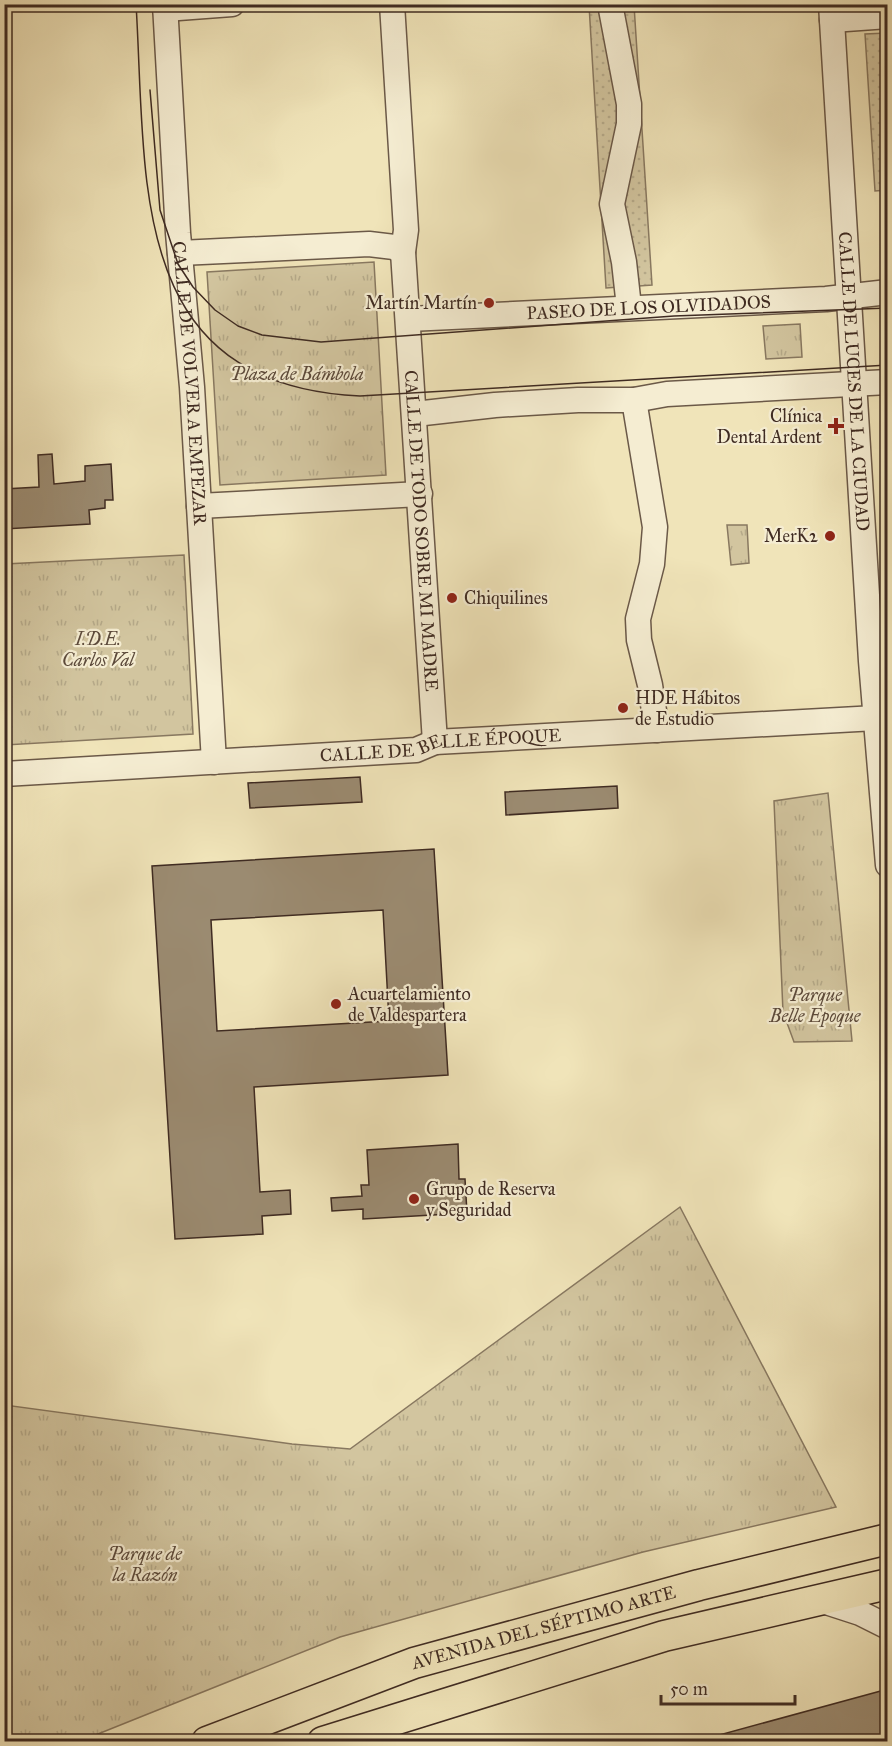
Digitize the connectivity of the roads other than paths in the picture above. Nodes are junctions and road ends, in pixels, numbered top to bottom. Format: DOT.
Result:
graph roads {
  1 [pos="232,4"];
  2 [pos="392,4"];
  3 [pos="610,4"];
  4 [pos="165,7"];
  5 [pos="831,12"];
  6 [pos="888,16"];
  7 [pos="403,252"];
  8 [pos="180,253"];
  9 [pos="888,292"];
  10 [pos="850,296"];
  11 [pos="629,307"];
  12 [pos="409,319"];
  13 [pos="888,382"];
  14 [pos="855,384"];
  15 [pos="634,400"];
  16 [pos="415,414"];
  17 [pos="420,494"];
  18 [pos="199,506"];
  19 [pos="879,660"];
  20 [pos="876,718"];
  21 [pos="657,730"];
  22 [pos="435,742"];
  23 [pos="214,762"];
  24 [pos="885,770"];
  25 [pos="4,774"];
  26 [pos="888,865"];
  27 [pos="888,1539"];
  28 [pos="888,1584"];
  29 [pos="820,1600"];
  30 [pos="888,1627"];
  31 [pos="207,1742"];
  32 [pos="323,1742"];
  1 -- 4 [label="street"];
  2 -- 7 [label="street"];
  3 -- 11 [label="street"];
  4 -- 8 [label="street, CALLE DE VOLVER A EMPEZAR"];
  5 -- 6 [label="street"];
  5 -- 10 [label="street, CALLE DE LUCES DE LA CIUDAD"];
  7 -- 8 [label="street"];
  7 -- 12 [label="street"];
  8 -- 18 [label="street, CALLE DE VOLVER A EMPEZAR"];
  9 -- 10 [label="street, PASEO DE LOS OLVIDADOS"];
  10 -- 11 [label="street, PASEO DE LOS OLVIDADOS"];
  10 -- 14 [label="street, CALLE DE LUCES DE LA CIUDAD"];
  11 -- 12 [label="street, PASEO DE LOS OLVIDADOS"];
  12 -- 16 [label="street, CALLE DE TODO SOBRE MI MADRE"];
  13 -- 14 [label="street"];
  14 -- 15 [label="street"];
  14 -- 19 [label="street, CALLE DE LUCES DE LA CIUDAD"];
  15 -- 16 [label="street"];
  15 -- 21 [label="street"];
  16 -- 17 [label="street, CALLE DE TODO SOBRE MI MADRE"];
  17 -- 18 [label="street"];
  17 -- 22 [label="street, CALLE DE TODO SOBRE MI MADRE"];
  18 -- 23 [label="street, CALLE DE VOLVER A EMPEZAR"];
  19 -- 20 [label="street, CALLE DE LUCES DE LA CIUDAD"];
  20 -- 21 [label="street, CALLE DE BELLE ÉPOQUE"];
  20 -- 24 [label="street, CALLE DE LUCES DE LA CIUDAD"];
  21 -- 22 [label="street, CALLE DE BELLE ÉPOQUE"];
  22 -- 23 [label="street, CALLE DE BELLE ÉPOQUE"];
  23 -- 25 [label="street, CALLE DE BELLE ÉPOQUE"];
  24 -- 26 [label="street, CALLE DE LUCES DE LA CIUDAD"];
  27 -- 31 [label="main road, AVENIDA DEL SÉPTIMO ARTE"];
  28 -- 29 [label="main road"];
  29 -- 30 [label="street"];
  29 -- 32 [label="main road"];
}
